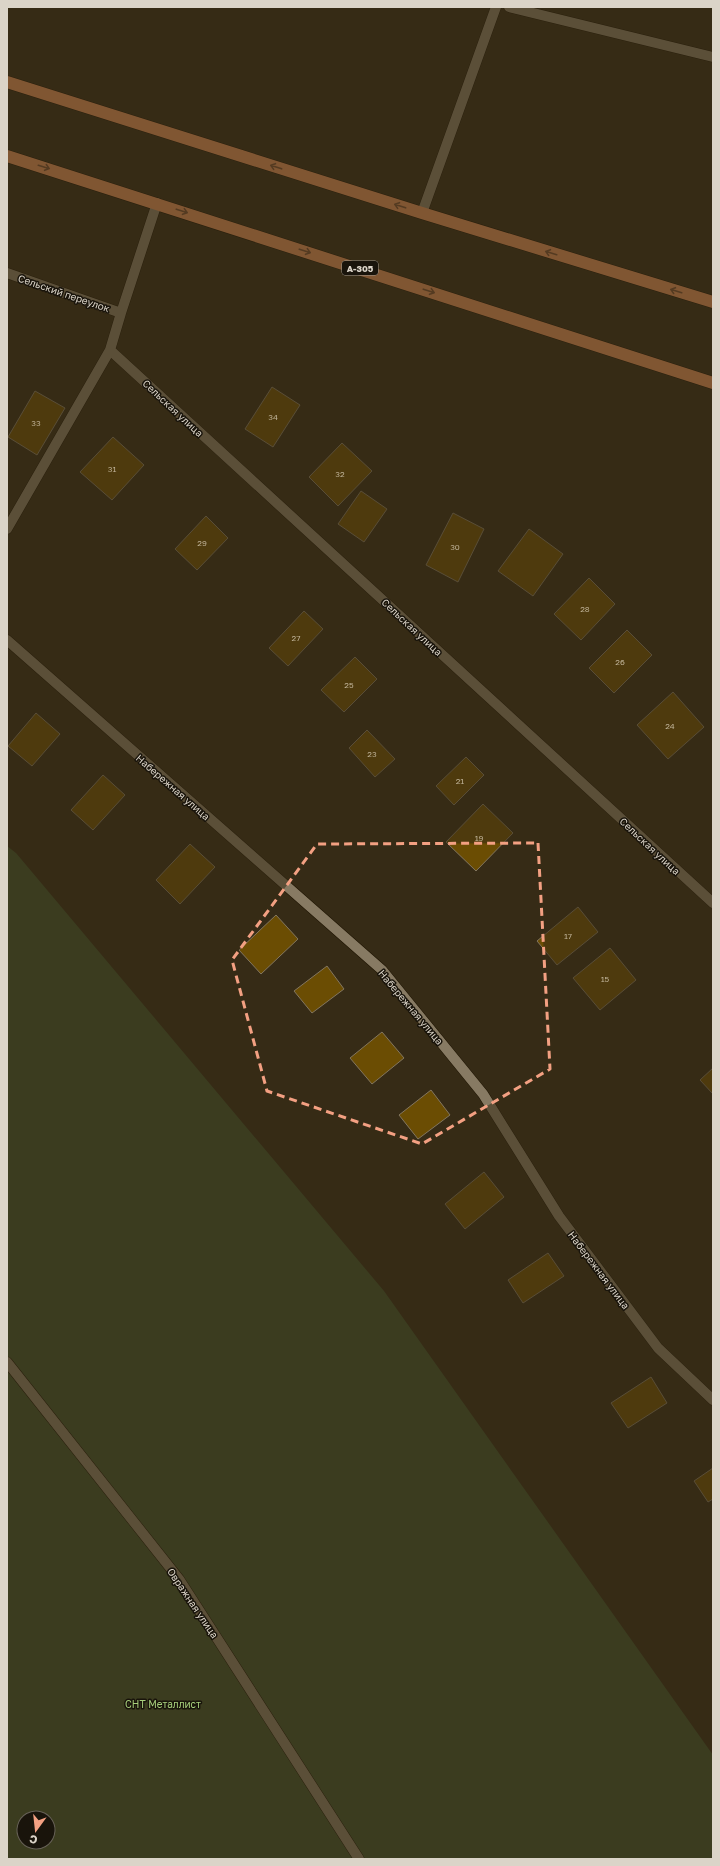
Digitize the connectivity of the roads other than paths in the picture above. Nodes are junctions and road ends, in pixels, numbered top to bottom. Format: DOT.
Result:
graph roads {
  1 [pos="496,7"];
  2 [pos="509,7"];
  3 [pos="713,57"];
  4 [pos="7,82"];
  5 [pos="7,156"];
  6 [pos="157,203"];
  7 [pos="422,213"];
  8 [pos="7,273"];
  9 [pos="713,302"];
  10 [pos="121,313"];
  11 [pos="110,350"];
  12 [pos="713,383"];
  13 [pos="7,530"];
  14 [pos="7,640"];
  15 [pos="713,903"];
  16 [pos="7,1362"];
  17 [pos="713,1400"];
  18 [pos="359,1859"];
  1 -- 7 [label="street"];
  2 -- 3 [label="street"];
  7 -- 4 [label="highway, one-way"];
  5 -- 6 [label="highway, А-305, one-way"];
  6 -- 10 [label="street"];
  6 -- 12 [label="highway, А-305, one-way"];
  9 -- 7 [label="highway, one-way"];
  8 -- 10 [label="street, Сельский переулок"];
  10 -- 11 [label="street"];
  11 -- 13 [label="street"];
  11 -- 15 [label="street, Сельская улица"];
  14 -- 17 [label="street, Набережная улица"];
  16 -- 18 [label="street, Овражная улица"];
}
